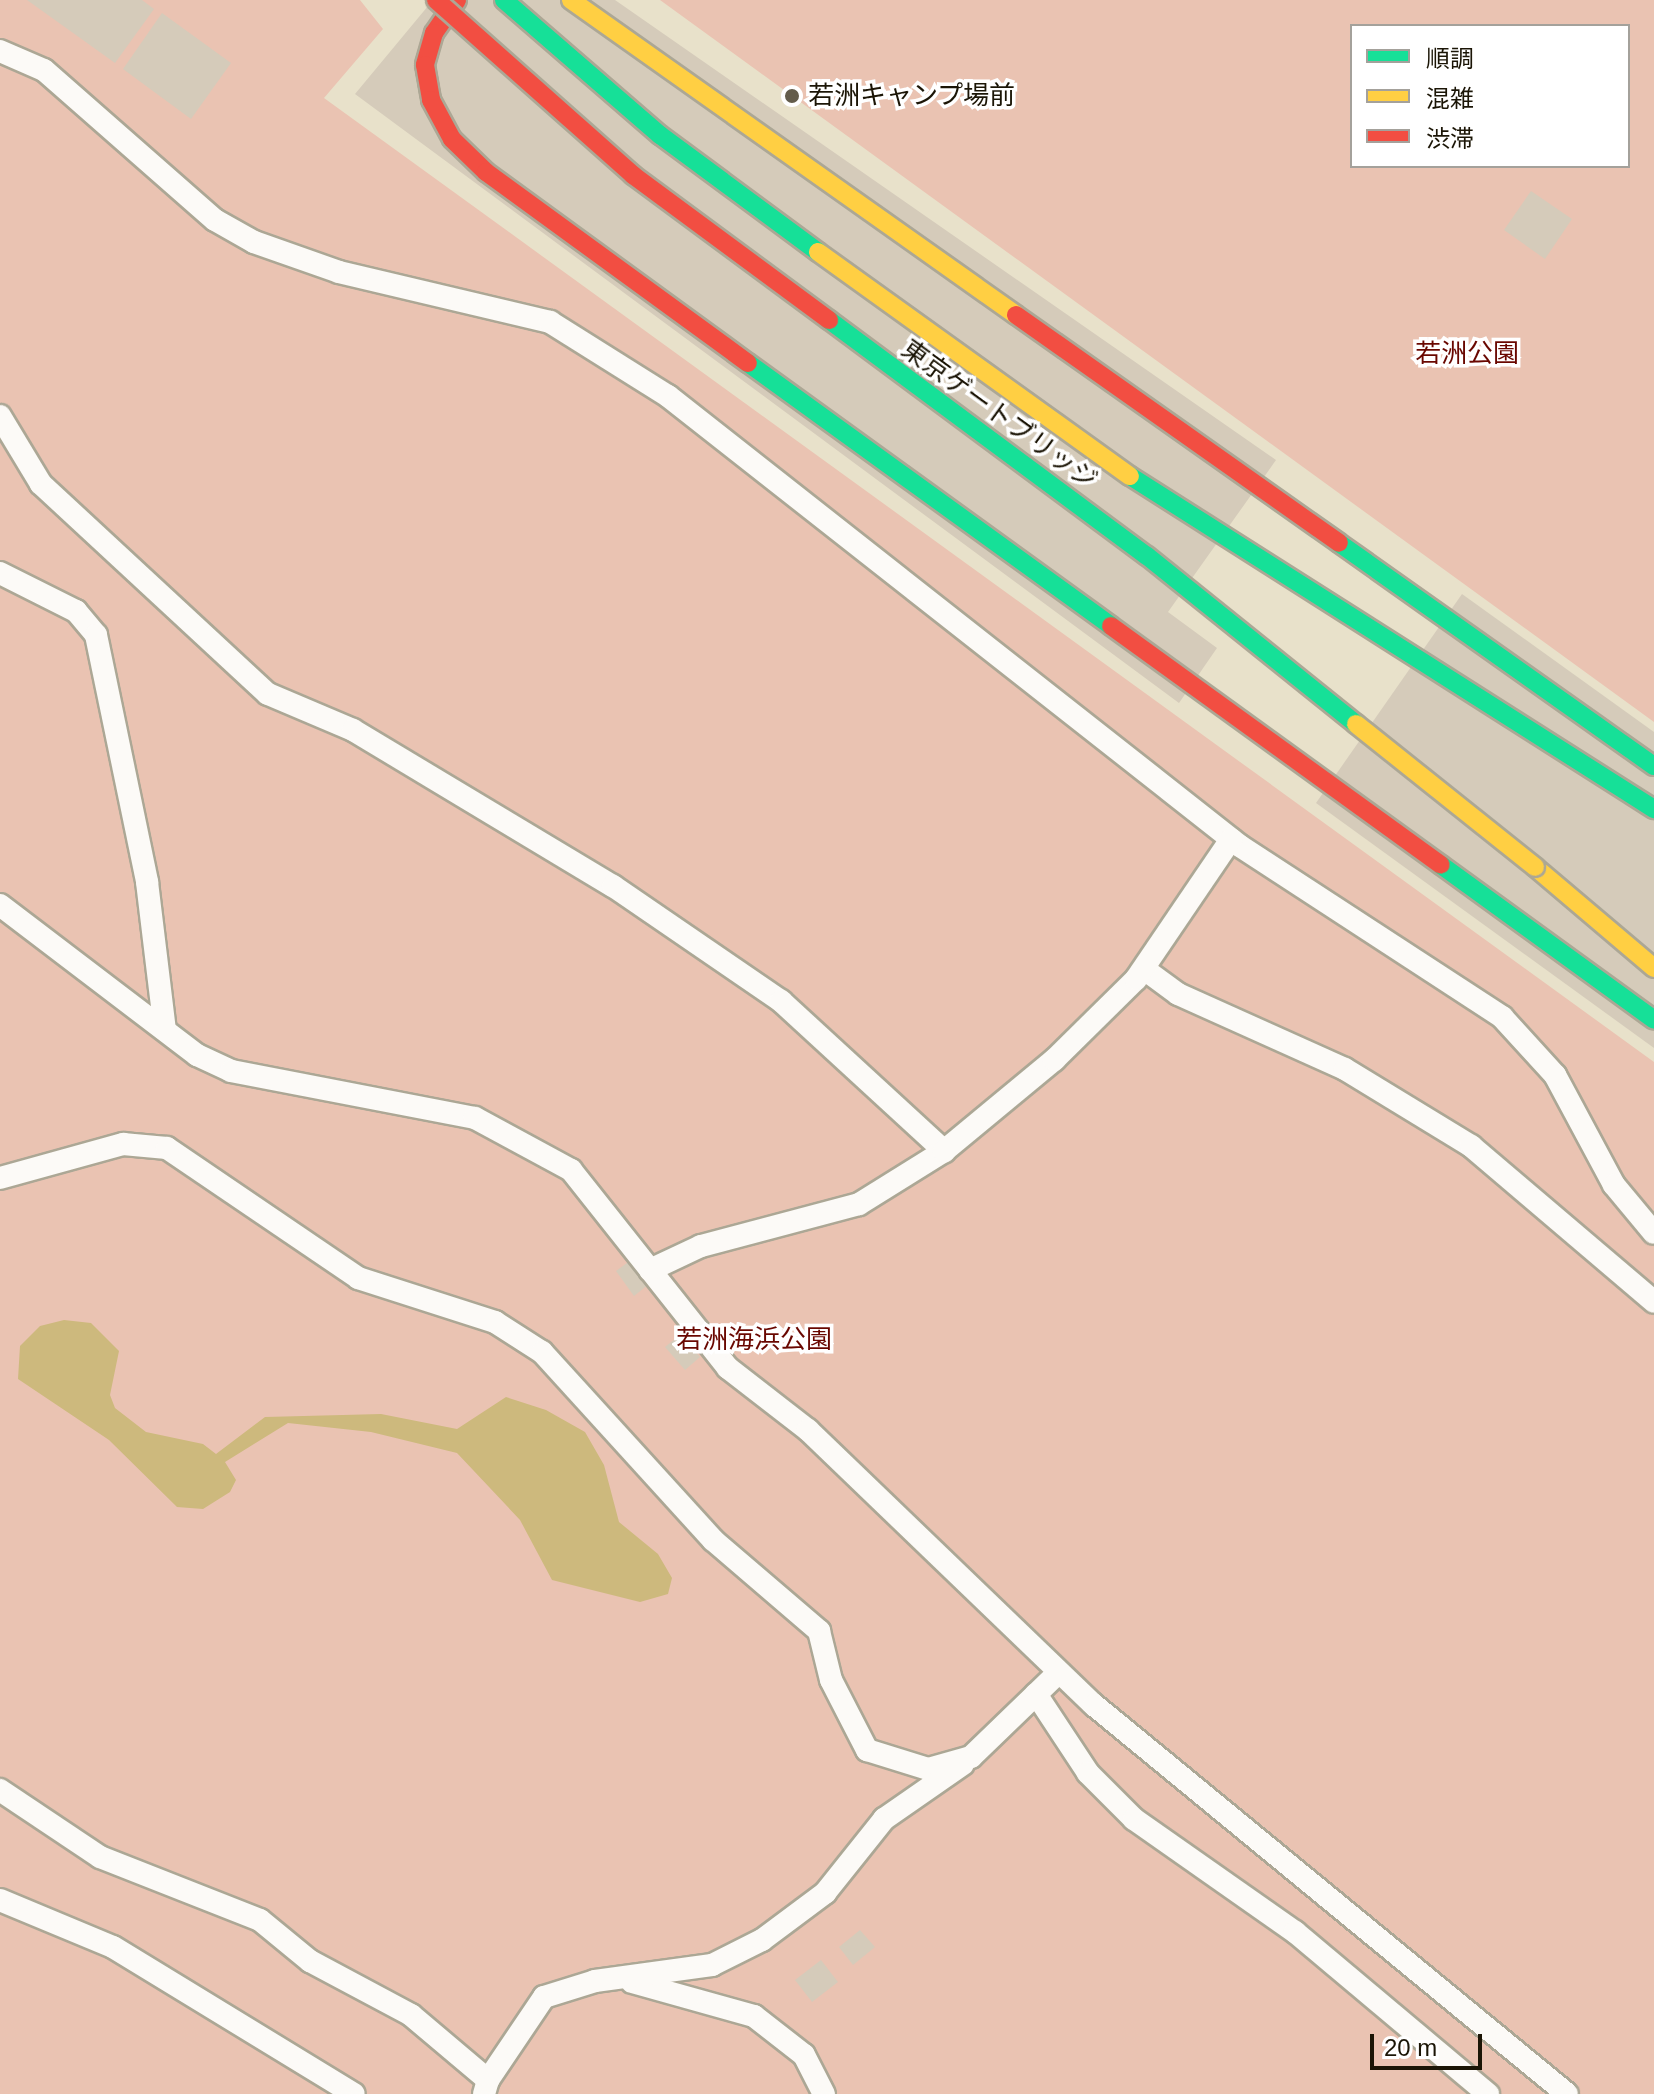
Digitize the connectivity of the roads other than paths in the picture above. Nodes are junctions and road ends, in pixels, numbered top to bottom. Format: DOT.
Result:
graph roads {
  1 [pos="436,0"];
  2 [pos="457,0"];
  3 [pos="504,0"];
  4 [pos="571,0"];
  5 [pos="601,7"];
  6 [pos="0,51"];
  7 [pos="0,416"];
  8 [pos="0,573"];
  9 [pos="1654,766"];
  10 [pos="1654,809"];
  11 [pos="1231,839"];
  12 [pos="0,905"];
  13 [pos="1654,968"];
  14 [pos="1144,969"];
  15 [pos="1654,1020"];
  16 [pos="165,1030"];
  17 [pos="944,1151"];
  18 [pos="0,1178"];
  19 [pos="1654,1233"];
  20 [pos="650,1270"];
  21 [pos="1654,1302"];
  22 [pos="1059,1672"];
  23 [pos="1036,1694"];
  24 [pos="971,1757"];
  25 [pos="0,1790"];
  26 [pos="0,1900"];
  27 [pos="616,1978"];
  28 [pos="486,2087"];
  29 [pos="354,2094"];
  30 [pos="824,2094"];
  31 [pos="1488,2094"];
  32 [pos="1567,2094"];
  1 -- 13 [label="street, 東京ゲートブリッジ, bridge"];
  2 -- 15 [label="street"];
  3 -- 10 [label="street, 東京ゲートブリッジ"];
  4 -- 5 [label="street"];
  5 -- 9 [label="street"];
  6 -- 11 [label="lane"];
  7 -- 17 [label="lane"];
  8 -- 16 [label="lane"];
  11 -- 14 [label="lane"];
  11 -- 19 [label="lane"];
  12 -- 16 [label="lane"];
  14 -- 17 [label="lane"];
  14 -- 21 [label="lane"];
  16 -- 20 [label="lane"];
  17 -- 20 [label="lane"];
  18 -- 24 [label="lane"];
  20 -- 22 [label="lane"];
  22 -- 23 [label="lane"];
  22 -- 32 [label="lane"];
  23 -- 24 [label="lane"];
  23 -- 31 [label="lane"];
  24 -- 27 [label="lane"];
  25 -- 28 [label="lane"];
  26 -- 29 [label="lane"];
  27 -- 28 [label="lane"];
  27 -- 30 [label="lane"];
}
